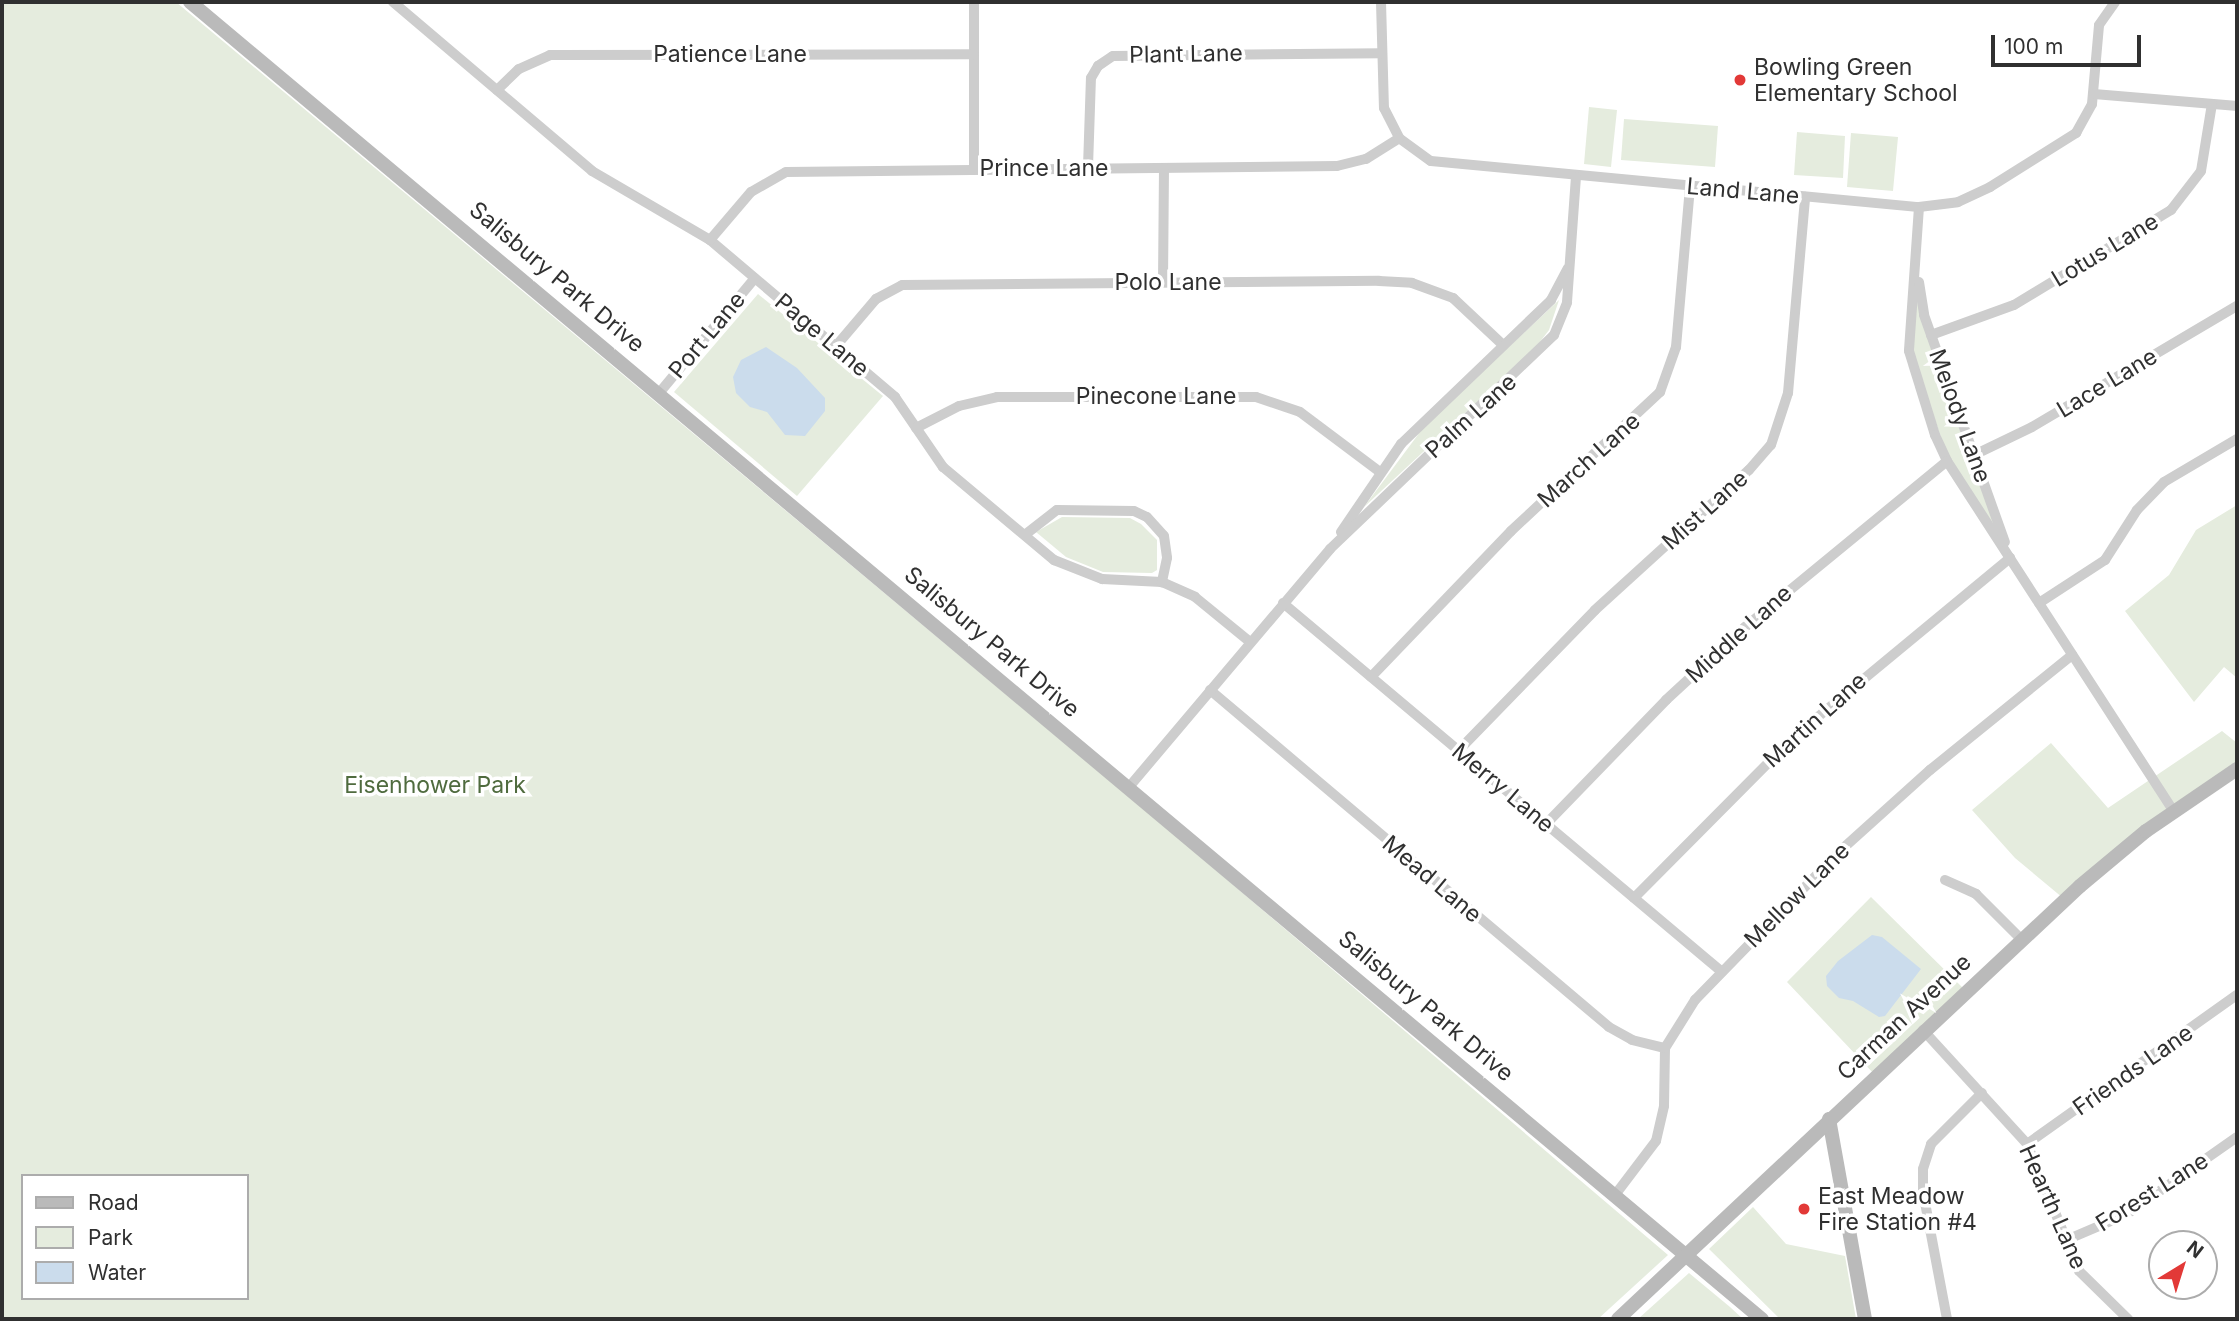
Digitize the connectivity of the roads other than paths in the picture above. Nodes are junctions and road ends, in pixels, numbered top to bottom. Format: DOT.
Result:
graph roads {
  1 [pos="190,2"];
  2 [pos="393,2"];
  3 [pos="974,2"];
  4 [pos="1381,2"];
  5 [pos="2115,2"];
  6 [pos="1382,53"];
  7 [pos="974,54"];
  8 [pos="497,90"];
  9 [pos="2094,94"];
  10 [pos="2212,104"];
  11 [pos="2237,106"];
  12 [pos="1399,138"];
  13 [pos="1088,167"];
  14 [pos="974,168"];
  15 [pos="1164,168"];
  16 [pos="1576,177"];
  17 [pos="1690,186"];
  18 [pos="1805,197"];
  19 [pos="1919,207"];
  20 [pos="710,240"];
  21 [pos="1571,259"];
  22 [pos="1917,272"];
  23 [pos="755,278"];
  24 [pos="1163,282"];
  25 [pos="2237,306"];
  26 [pos="1931,335"];
  27 [pos="1503,345"];
  28 [pos="836,346"];
  29 [pos="660,392"];
  30 [pos="916,428"];
  31 [pos="2237,439"];
  32 [pos="1974,455"];
  33 [pos="1947,461"];
  34 [pos="1380,472"];
  35 [pos="1026,534"];
  36 [pos="1330,549"];
  37 [pos="2010,558"];
  38 [pos="1162,582"];
  39 [pos="1283,603"];
  40 [pos="2039,603"];
  41 [pos="1250,642"];
  42 [pos="2072,655"];
  43 [pos="1371,677"];
  44 [pos="1210,690"];
  45 [pos="1459,750"];
  46 [pos="2237,769"];
  47 [pos="1129,787"];
  48 [pos="2173,811"];
  49 [pos="1546,824"];
  50 [pos="1945,880"];
  51 [pos="1634,898"];
  52 [pos="2021,939"];
  53 [pos="1722,972"];
  54 [pos="2237,995"];
  55 [pos="1923,1030"];
  56 [pos="1665,1048"];
  57 [pos="1982,1093"];
  58 [pos="1829,1119"];
  59 [pos="2237,1137"];
  60 [pos="2027,1144"];
  61 [pos="1615,1195"];
  62 [pos="2064,1241"];
  63 [pos="1686,1254"];
  64 [pos="1618,1319"];
  65 [pos="1762,1319"];
  66 [pos="1865,1319"];
  67 [pos="1947,1319"];
  68 [pos="2129,1319"];
  1 -- 29 [label="main road, Salisbury Park Drive"];
  2 -- 8 [label="street, Page Lane"];
  3 -- 7 [label="street"];
  4 -- 6 [label="street, Land Lane"];
  5 -- 9 [label="street, Land Lane"];
  6 -- 12 [label="street, Land Lane"];
  6 -- 13 [label="street, Plant Lane"];
  7 -- 8 [label="street, Patience Lane"];
  7 -- 14 [label="street"];
  8 -- 20 [label="street, Page Lane"];
  9 -- 10 [label="street"];
  9 -- 19 [label="street, Land Lane"];
  10 -- 11 [label="street"];
  10 -- 26 [label="street, Lotus Lane"];
  12 -- 15 [label="street, Prince Lane"];
  12 -- 16 [label="street, Land Lane"];
  13 -- 14 [label="street, Prince Lane"];
  13 -- 15 [label="street, Prince Lane"];
  14 -- 20 [label="street, Prince Lane"];
  15 -- 24 [label="street"];
  16 -- 17 [label="street, Land Lane"];
  16 -- 21 [label="street, Palm Lane"];
  17 -- 18 [label="street, Land Lane"];
  17 -- 43 [label="street, March Lane"];
  18 -- 19 [label="street, Land Lane"];
  18 -- 45 [label="street, Mist Lane"];
  19 -- 22 [label="street, Melody Lane"];
  20 -- 23 [label="street, Page Lane"];
  21 -- 27 [label="street, Palm Lane"];
  21 -- 36 [label="street, Palm Lane"];
  22 -- 26 [label="street, Melody Lane"];
  22 -- 33 [label="street, Melody Lane"];
  23 -- 28 [label="street, Page Lane"];
  23 -- 29 [label="street, Port Lane"];
  24 -- 27 [label="street, Polo Lane"];
  24 -- 28 [label="street, Polo Lane"];
  25 -- 32 [label="street, Lace Lane"];
  26 -- 32 [label="street, Melody Lane"];
  27 -- 34 [label="street, Palm Lane"];
  28 -- 30 [label="street, Page Lane"];
  29 -- 47 [label="main road, Salisbury Park Drive"];
  30 -- 34 [label="street, Pinecone Lane"];
  30 -- 35 [label="street, Page Lane"];
  31 -- 40 [label="street"];
  32 -- 37 [label="street, Melody Lane"];
  33 -- 37 [label="street, Melody Lane"];
  33 -- 49 [label="street, Middle Lane"];
  34 -- 36 [label="street, Palm Lane"];
  35 -- 38 [label="street, Page Lane"];
  35 -- 38 [label="street"];
  36 -- 39 [label="street, Palm Lane"];
  37 -- 40 [label="street, Melody Lane"];
  37 -- 51 [label="street, Martin Lane"];
  38 -- 41 [label="street, Page Lane"];
  39 -- 41 [label="street, Palm Lane"];
  39 -- 43 [label="street, Merry Lane"];
  40 -- 42 [label="street, Melody Lane"];
  41 -- 44 [label="street, Palm Lane"];
  42 -- 48 [label="street, Melody Lane"];
  42 -- 53 [label="street, Mellow Lane"];
  43 -- 45 [label="street, Merry Lane"];
  44 -- 47 [label="street, Palm Lane"];
  44 -- 56 [label="street, Mead Lane"];
  45 -- 49 [label="street, Merry Lane"];
  46 -- 48 [label="main road, Carman Avenue"];
  47 -- 61 [label="main road, Salisbury Park Drive"];
  48 -- 52 [label="main road, Carman Avenue"];
  49 -- 51 [label="street, Merry Lane"];
  50 -- 52 [label="street"];
  51 -- 53 [label="street, Merry Lane"];
  52 -- 55 [label="main road, Carman Avenue"];
  53 -- 56 [label="street, Mellow Lane"];
  54 -- 60 [label="street, Friends Lane"];
  55 -- 57 [label="street, Hearth Lane"];
  55 -- 58 [label="main road, Carman Avenue"];
  56 -- 61 [label="street, Mellow Lane"];
  57 -- 60 [label="street, Hearth Lane"];
  57 -- 67 [label="street"];
  58 -- 63 [label="main road, Carman Avenue"];
  58 -- 66 [label="main road"];
  59 -- 62 [label="street, Forest Lane"];
  60 -- 62 [label="street, Hearth Lane"];
  61 -- 63 [label="main road, Salisbury Park Drive"];
  62 -- 68 [label="street, Hearth Lane"];
  63 -- 64 [label="main road, Carman Avenue"];
  63 -- 65 [label="main road, Salisbury Park Drive"];
}
